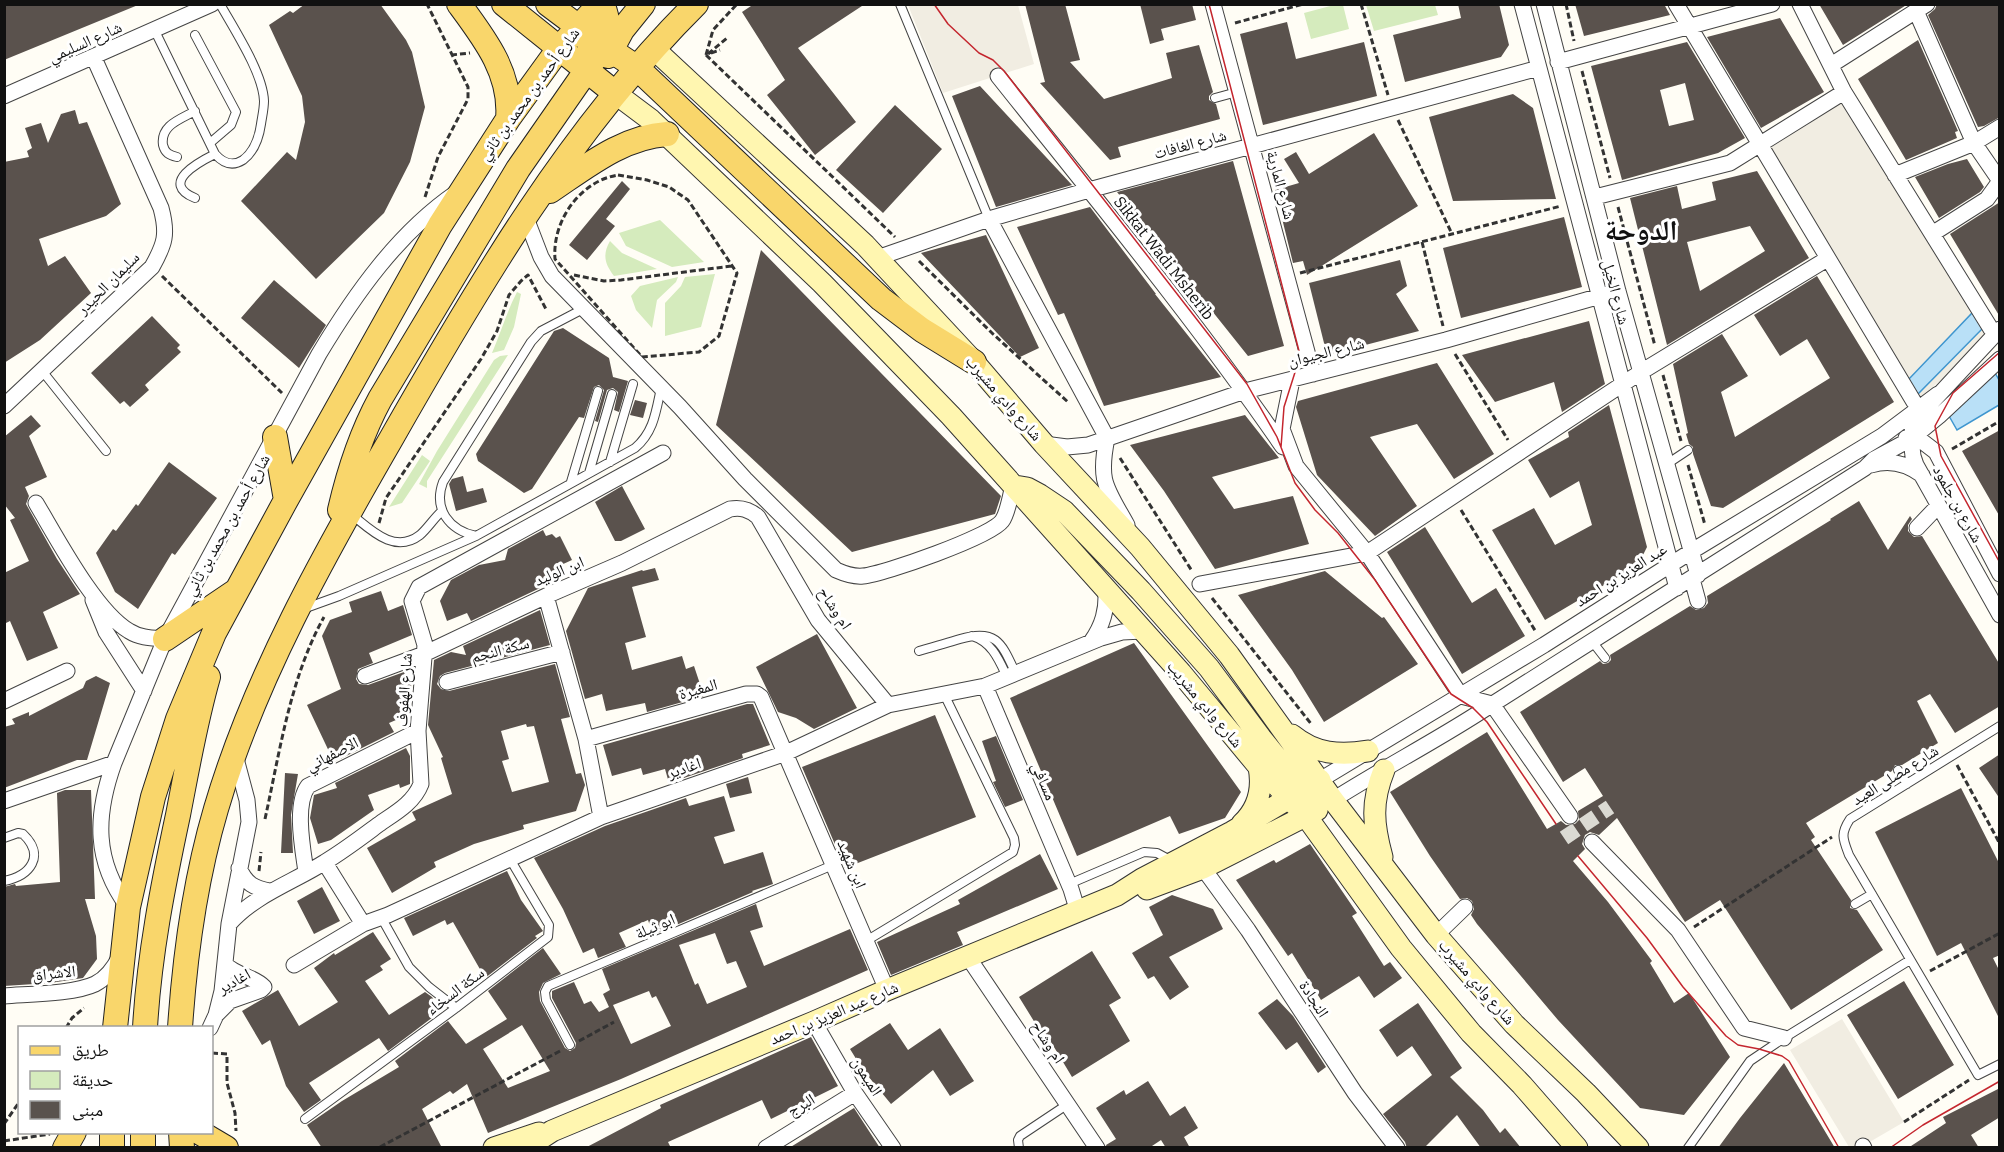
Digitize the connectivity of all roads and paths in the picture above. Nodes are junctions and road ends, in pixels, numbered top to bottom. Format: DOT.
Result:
graph roads {
  1 [pos="212,4"];
  2 [pos="220,4"];
  3 [pos="427,4"];
  4 [pos="459,4"];
  5 [pos="504,4"];
  6 [pos="548,4"];
  7 [pos="602,4"];
  8 [pos="643,4"];
  9 [pos="696,4"];
  10 [pos="737,4"];
  11 [pos="900,4"];
  12 [pos="1213,4"];
  13 [pos="1302,4"];
  14 [pos="1361,4"];
  15 [pos="1522,4"];
  16 [pos="1544,4"];
  17 [pos="1566,4"];
  18 [pos="1676,4"];
  19 [pos="1772,4"];
  20 [pos="1800,4"];
  21 [pos="1922,8"];
  22 [pos="626,24"];
  23 [pos="1220,27"];
  24 [pos="1689,27"];
  25 [pos="578,28"];
  26 [pos="155,31"];
  27 [pos="195,35"];
  28 [pos="727,38"];
  29 [pos="560,47"];
  30 [pos="607,47"];
  31 [pos="653,48"];
  32 [pos="1533,48"];
  33 [pos="720,50"];
  34 [pos="706,55"];
  35 [pos="1578,57"];
  36 [pos="94,58"];
  37 [pos="1558,62"];
  38 [pos="1831,65"];
  39 [pos="636,68"];
  40 [pos="1539,68"];
  41 [pos="588,70"];
  42 [pos="1515,74"];
  43 [pos="998,76"];
  44 [pos="1237,92"];
  45 [pos="1844,92"];
  46 [pos="615,93"];
  47 [pos="4,96"];
  48 [pos="1215,98"];
  49 [pos="1391,107"];
  50 [pos="195,111"];
  51 [pos="508,119"];
  52 [pos="659,127"];
  53 [pos="2000,127"];
  54 [pos="1974,142"];
  55 [pos="210,143"];
  56 [pos="1758,143"];
  57 [pos="1251,145"];
  58 [pos="215,154"];
  59 [pos="177,157"];
  60 [pos="1895,174"];
  61 [pos="463,188"];
  62 [pos="1089,190"];
  63 [pos="1614,192"];
  64 [pos="1595,197"];
  65 [pos="195,198"];
  66 [pos="1574,203"];
  67 [pos="532,208"];
  68 [pos="989,219"];
  69 [pos="416,225"];
  70 [pos="1452,234"];
  71 [pos="1932,234"];
  72 [pos="877,258"];
  73 [pos="1827,259"];
  74 [pos="732,266"];
  75 [pos="152,267"];
  76 [pos="568,274"];
  77 [pos="1287,276"];
  78 [pos="1618,291"];
  79 [pos="1599,296"];
  80 [pos="583,309"];
  81 [pos="547,311"];
  82 [pos="1995,329"];
  83 [pos="2000,359"];
  84 [pos="1659,361"];
  85 [pos="974,362"];
  86 [pos="43,372"];
  87 [pos="1641,372"];
  88 [pos="1313,374"];
  89 [pos="1292,380"];
  90 [pos="633,384"];
  91 [pos="1622,385"];
  92 [pos="661,388"];
  93 [pos="598,391"];
  94 [pos="1245,391"];
  95 [pos="612,394"];
  96 [pos="1938,394"];
  97 [pos="1914,402"];
  98 [pos="293,403"];
  99 [pos="4,406"];
  100 [pos="2000,421"];
  101 [pos="1882,436"];
  102 [pos="275,437"];
  103 [pos="1107,438"];
  104 [pos="1911,439"];
  105 [pos="1044,444"];
  106 [pos="106,451"];
  107 [pos="1686,451"];
  108 [pos="1948,451"];
  109 [pos="663,453"];
  110 [pos="610,462"];
  111 [pos="1667,464"];
  112 [pos="1296,466"];
  113 [pos="1865,468"];
  114 [pos="589,472"];
  115 [pos="1922,475"];
  116 [pos="571,482"];
  117 [pos="1013,486"];
  118 [pos="1452,496"];
  119 [pos="286,500"];
  120 [pos="36,502"];
  121 [pos="1938,506"];
  122 [pos="441,511"];
  123 [pos="349,512"];
  124 [pos="762,523"];
  125 [pos="1706,528"];
  126 [pos="1917,528"];
  127 [pos="376,534"];
  128 [pos="476,536"];
  129 [pos="332,544"];
  130 [pos="1140,547"];
  131 [pos="1692,551"];
  132 [pos="1367,553"];
  133 [pos="1671,564"];
  134 [pos="2000,574"];
  135 [pos="1695,577"];
  136 [pos="1200,584"];
  137 [pos="1677,588"];
  138 [pos="1106,589"];
  139 [pos="90,591"];
  140 [pos="546,596"];
  141 [pos="233,599"];
  142 [pos="1698,601"];
  143 [pos="298,610"];
  144 [pos="2000,615"];
  145 [pos="324,617"];
  146 [pos="1143,631"];
  147 [pos="165,639"];
  148 [pos="1591,640"];
  149 [pos="1091,642"];
  150 [pos="1544,645"];
  151 [pos="919,651"];
  152 [pos="562,652"];
  153 [pos="424,654"];
  154 [pos="1605,658"];
  155 [pos="67,671"];
  156 [pos="365,676"];
  157 [pos="1011,676"];
  158 [pos="447,682"];
  159 [pos="985,686"];
  160 [pos="144,691"];
  161 [pos="944,694"];
  162 [pos="6,696"];
  163 [pos="1461,696"];
  164 [pos="1492,704"];
  165 [pos="888,705"];
  166 [pos="1278,723"];
  167 [pos="2000,726"];
  168 [pos="418,731"];
  169 [pos="585,739"];
  170 [pos="1368,751"];
  171 [pos="235,752"];
  172 [pos="786,753"];
  173 [pos="1952,755"];
  174 [pos="114,763"];
  175 [pos="1259,767"];
  176 [pos="1384,770"];
  177 [pos="1898,770"];
  178 [pos="1907,784"];
  179 [pos="1304,789"];
  180 [pos="1333,800"];
  181 [pos="4,801"];
  182 [pos="1306,816"];
  183 [pos="1570,816"];
  184 [pos="601,817"];
  185 [pos="264,823"];
  186 [pos="1843,830"];
  187 [pos="1232,832"];
  188 [pos="4,838"];
  189 [pos="1592,842"];
  190 [pos="261,843"];
  191 [pos="2000,844"];
  192 [pos="510,859"];
  193 [pos="1174,862"];
  194 [pos="325,863"];
  195 [pos="833,865"];
  196 [pos="1385,867"];
  197 [pos="239,868"];
  198 [pos="1203,868"];
  199 [pos="259,871"];
  200 [pos="306,872"];
  201 [pos="4,881"];
  202 [pos="1070,887"];
  203 [pos="270,891"];
  204 [pos="1872,894"];
  205 [pos="1117,895"];
  206 [pos="1855,904"];
  207 [pos="128,907"];
  208 [pos="1466,907"];
  209 [pos="1087,908"];
  210 [pos="381,917"];
  211 [pos="229,924"];
  212 [pos="363,924"];
  213 [pos="2000,933"];
  214 [pos="1436,935"];
  215 [pos="1681,935"];
  216 [pos="866,941"];
  217 [pos="122,948"];
  218 [pos="968,957"];
  219 [pos="1911,960"];
  220 [pos="225,964"];
  221 [pos="294,965"];
  222 [pos="1938,966"];
  223 [pos="886,990"];
  224 [pos="4,996"];
  225 [pos="84,1008"];
  226 [pos="456,1008"];
  227 [pos="213,1021"];
  228 [pos="614,1022"];
  229 [pos="814,1022"];
  230 [pos="67,1026"];
  231 [pos="115,1026"];
  232 [pos="145,1026"];
  233 [pos="180,1026"];
  234 [pos="1784,1038"];
  235 [pos="570,1045"];
  236 [pos="213,1053"];
  237 [pos="2000,1064"];
  238 [pos="1978,1075"];
  239 [pos="855,1093"];
  240 [pos="18,1104"];
  241 [pos="1068,1104"];
  242 [pos="305,1119"];
  243 [pos="1904,1122"];
  244 [pos="4,1124"];
  245 [pos="552,1131"];
  246 [pos="47,1134"];
  247 [pos="73,1134"];
  248 [pos="207,1134"];
  249 [pos="231,1140"];
  250 [pos="4,1141"];
  251 [pos="380,1147"];
  252 [pos="64,1148"];
  253 [pos="494,1148"];
  254 [pos="526,1148"];
  255 [pos="766,1148"];
  256 [pos="893,1148"];
  257 [pos="1019,1148"];
  258 [pos="1097,1148"];
  259 [pos="1397,1148"];
  260 [pos="1577,1148"];
  261 [pos="1638,1148"];
  262 [pos="1688,1148"];
  1 -- 26 [label="street, شارع السليمي"];
  2 -- 58 [label="lane"];
  3 -- 69 [label="path"];
  4 -- 51 [label="main road"];
  5 -- 29 [label="main road"];
  6 -- 25 [label="main road"];
  7 -- 22 [label="main road"];
  7 -- 25 [label="main road, شارع أحمد بن محمد بن ثاني"];
  7 -- 30 [label="main road"];
  8 -- 22 [label="main road"];
  9 -- 31 [label="main road"];
  10 -- 34 [label="path"];
  11 -- 68 [label="lane"];
  12 -- 23 [label="street, شارع المارية"];
  13 -- 23 [label="path"];
  14 -- 49 [label="path"];
  15 -- 32 [label="street, شارع الخيل"];
  16 -- 37 [label="street, شارع الخيل"];
  17 -- 35 [label="path"];
  18 -- 24 [label="street"];
  19 -- 24 [label="street"];
  20 -- 38 [label="street"];
  21 -- 38 [label="street"];
  21 -- 54 [label="street"];
  22 -- 30 [label="main road"];
  22 -- 31 [label="main road"];
  23 -- 44 [label="street, شارع المارية"];
  24 -- 35 [label="street"];
  24 -- 56 [label="street"];
  25 -- 29 [label="main road, شارع أحمد بن محمد بن ثاني"];
  25 -- 30 [label="main road"];
  26 -- 36 [label="street, شارع السليمي"];
  26 -- 50 [label="lane"];
  27 -- 55 [label="lane"];
  28 -- 34 [label="path"];
  29 -- 30 [label="main road"];
  29 -- 41 [label="main road"];
  29 -- 51 [label="main road, شارع أحمد بن محمد بن ثاني"];
  30 -- 31 [label="main road"];
  30 -- 39 [label="main road"];
  30 -- 41 [label="main road"];
  30 -- 46 [label="main road"];
  31 -- 39 [label="main road"];
  31 -- 72 [label="street, شارع وادي مشيرب"];
  32 -- 40 [label="street, شارع الخيل"];
  32 -- 42 [label="street"];
  33 -- 34 [label="path"];
  35 -- 37 [label="street"];
  35 -- 63 [label="path"];
  36 -- 47 [label="street, شارع السليمي"];
  36 -- 75 [label="street, سليمان الحيدر"];
  37 -- 64 [label="street, شارع الخيل"];
  38 -- 45 [label="street"];
  39 -- 46 [label="main road"];
  39 -- 85 [label="main road"];
  40 -- 42 [label="street, شارع الغافات"];
  40 -- 66 [label="street, شارع الخيل"];
  41 -- 46 [label="main road"];
  41 -- 129 [label="main road"];
  42 -- 49 [label="street, شارع الغافات"];
  43 -- 62 [label="street, Sikkat Wadi Msherib"];
  44 -- 48 [label="lane"];
  44 -- 57 [label="street, شارع المارية"];
  45 -- 56 [label="street"];
  45 -- 60 [label="street"];
  46 -- 52 [label="street"];
  46 -- 67 [label="main road"];
  49 -- 57 [label="street, شارع الغافات"];
  49 -- 70 [label="path"];
  50 -- 55 [label="lane"];
  50 -- 59 [label="lane"];
  51 -- 61 [label="main road, شارع أحمد بن محمد بن ثاني"];
  52 -- 67 [label="main road"];
  52 -- 117 [label="street"];
  53 -- 54 [label="street"];
  54 -- 60 [label="street"];
  54 -- 71 [label="street"];
  55 -- 58 [label="lane"];
  56 -- 63 [label="street"];
  56 -- 97 [label="street"];
  57 -- 62 [label="street, شارع الغافات"];
  57 -- 77 [label="street, شارع المارية"];
  58 -- 65 [label="lane"];
  60 -- 71 [label="street"];
  61 -- 69 [label="street, شارع أحمد بن محمد بن ثاني"];
  61 -- 119 [label="main road, شارع أحمد بن محمد بن ثاني"];
  62 -- 68 [label="street, شارع الغافات"];
  62 -- 94 [label="street, Sikkat Wadi Msherib"];
  63 -- 64 [label="street"];
  63 -- 84 [label="path"];
  64 -- 78 [label="street, شارع الخيل"];
  66 -- 70 [label="path"];
  66 -- 79 [label="street, شارع الخيل"];
  67 -- 80 [label="street"];
  67 -- 123 [label="main road"];
  68 -- 72 [label="street, شارع الغافات"];
  68 -- 103 [label="street"];
  69 -- 98 [label="street, شارع أحمد بن محمد بن ثاني"];
  70 -- 77 [label="path"];
  71 -- 82 [label="street"];
  72 -- 85 [label="street, شارع وادي مشيرب"];
  73 -- 84 [label="street"];
  74 -- 76 [label="path"];
  74 -- 76 [label="path"];
  74 -- 76 [label="path"];
  75 -- 86 [label="street, سليمان الحيدر"];
  75 -- 98 [label="path"];
  77 -- 88 [label="street, شارع المارية"];
  78 -- 79 [label="street, شارع الجيوان"];
  78 -- 87 [label="street, شارع الخيل"];
  79 -- 88 [label="street, شارع الجيوان"];
  79 -- 91 [label="street, شارع الخيل"];
  80 -- 92 [label="street"];
  80 -- 122 [label="lane"];
  81 -- 127 [label="path"];
  82 -- 96 [label="street, عبد العزيز بن احمد"];
  83 -- 104 [label="street"];
  84 -- 87 [label="street"];
  84 -- 107 [label="path"];
  85 -- 105 [label="street, شارع وادي مشيرب"];
  86 -- 99 [label="street, سليمان الحيدر"];
  86 -- 106 [label="lane"];
  87 -- 91 [label="street"];
  87 -- 111 [label="street, شارع الخيل"];
  88 -- 89 [label="street, شارع الجيوان"];
  89 -- 94 [label="street, شارع الجيوان"];
  89 -- 112 [label="street, Sikkat Wadi Msherib"];
  90 -- 110 [label="lane"];
  91 -- 118 [label="street"];
  91 -- 133 [label="street, شارع الخيل"];
  92 -- 110 [label="lane"];
  92 -- 117 [label="street"];
  93 -- 116 [label="lane"];
  94 -- 103 [label="street, شارع الجيوان"];
  94 -- 112 [label="street, Sikkat Wadi Msherib"];
  95 -- 114 [label="lane"];
  96 -- 101 [label="street, عبد العزيز بن احمد"];
  96 -- 104 [label="street, عبد العزيز بن احمد"];
  98 -- 102 [label="street, شارع أحمد بن محمد بن ثاني"];
  100 -- 108 [label="path"];
  101 -- 104 [label="street, شارع بن جلمود"];
  101 -- 131 [label="street, عبد العزيز بن احمد"];
  102 -- 119 [label="main road"];
  102 -- 147 [label="street, شارع أحمد بن محمد بن ثاني"];
  103 -- 105 [label="street, شارع الجيوان"];
  103 -- 130 [label="street"];
  104 -- 113 [label="street"];
  104 -- 115 [label="street, شارع بن جلمود"];
  104 -- 134 [label="street, شارع بن جلمود"];
  105 -- 130 [label="street, شارع وادي مشيرب"];
  107 -- 111 [label="lane"];
  107 -- 125 [label="path"];
  109 -- 153 [label="street, شارع الهفوف"];
  110 -- 114 [label="lane"];
  111 -- 131 [label="street, شارع الخيل"];
  112 -- 132 [label="street, Sikkat Wadi Msherib"];
  113 -- 115 [label="street"];
  113 -- 135 [label="street"];
  114 -- 116 [label="lane"];
  115 -- 121 [label="street, شارع بن جلمود"];
  116 -- 128 [label="lane"];
  117 -- 138 [label="street"];
  117 -- 179 [label="street"];
  118 -- 132 [label="street"];
  118 -- 150 [label="path"];
  119 -- 141 [label="main road, شارع أحمد بن محمد بن ثاني"];
  120 -- 139 [label="street"];
  121 -- 126 [label="street"];
  121 -- 144 [label="street, شارع بن جلمود"];
  122 -- 127 [label="lane"];
  122 -- 128 [label="lane"];
  123 -- 127 [label="lane"];
  123 -- 129 [label="main road"];
  124 -- 140 [label="street, ابن الوليد"];
  124 -- 165 [label="street, ام وشاح"];
  128 -- 143 [label="lane"];
  129 -- 143 [label="main road"];
  130 -- 166 [label="street, شارع وادي مشيرب"];
  131 -- 133 [label="street, عبد العزيز بن احمد"];
  131 -- 135 [label="street, شارع الخيل"];
  132 -- 136 [label="street"];
  132 -- 163 [label="street, Sikkat Wadi Msherib"];
  133 -- 137 [label="street, شارع الخيل"];
  133 -- 150 [label="street, عبد العزيز بن احمد"];
  135 -- 137 [label="street"];
  135 -- 142 [label="street, شارع الخيل"];
  137 -- 148 [label="street"];
  138 -- 146 [label="street, شارع وادي مشريب"];
  138 -- 149 [label="street"];
  139 -- 147 [label="street"];
  139 -- 160 [label="street"];
  140 -- 152 [label="street"];
  140 -- 153 [label="street, ابن الوليد"];
  141 -- 147 [label="main road"];
  141 -- 207 [label="main road, شارع أحمد بن محمد بن ثاني"];
  141 -- 232 [label="main road"];
  143 -- 171 [label="main road"];
  145 -- 185 [label="path"];
  146 -- 149 [label="street, اغادير"];
  146 -- 175 [label="street, شارع وادي مشريب"];
  147 -- 160 [label="street, شارع أحمد بن محمد بن ثاني"];
  148 -- 154 [label="lane"];
  148 -- 164 [label="street"];
  149 -- 157 [label="street, اغادير"];
  150 -- 163 [label="street, عبد العزيز بن احمد"];
  151 -- 157 [label="lane"];
  152 -- 158 [label="street, سكة النجم"];
  152 -- 169 [label="street"];
  153 -- 156 [label="street, ابن الوليد"];
  153 -- 168 [label="street, شارع الهفوف"];
  155 -- 162 [label="street"];
  157 -- 159 [label="street, اغادير"];
  159 -- 161 [label="street, اغادير"];
  159 -- 202 [label="street, مسافي"];
  160 -- 174 [label="street, شارع أحمد بن محمد بن ثاني"];
  161 -- 165 [label="street, اغادير"];
  161 -- 216 [label="lane"];
  163 -- 164 [label="street"];
  163 -- 170 [label="street, عبد العزيز بن احمد"];
  164 -- 176 [label="street"];
  164 -- 183 [label="street"];
  165 -- 172 [label="street, اغادير"];
  166 -- 170 [label="street"];
  166 -- 179 [label="street, شارع وادي مشيرب"];
  167 -- 173 [label="lane, شارع مصلى العيد"];
  168 -- 194 [label="street, شارع الهفوف"];
  168 -- 200 [label="street, الاصفهاني"];
  169 -- 172 [label="street, المغيرة"];
  169 -- 184 [label="street"];
  170 -- 179 [label="street, عبد العزيز بن احمد"];
  171 -- 197 [label="street"];
  171 -- 233 [label="main road"];
  172 -- 184 [label="street, اغادير"];
  172 -- 195 [label="street, ابن شهيد"];
  173 -- 178 [label="lane, شارع مصلى العيد"];
  173 -- 191 [label="path"];
  174 -- 181 [label="street"];
  174 -- 207 [label="street, شارع أحمد بن محمد بن ثاني"];
  175 -- 179 [label="street, شارع وادي مشريب"];
  175 -- 187 [label="street"];
  176 -- 180 [label="street"];
  176 -- 196 [label="street"];
  177 -- 178 [label="lane"];
  178 -- 186 [label="lane, شارع مصلى العيد"];
  179 -- 180 [label="street, شارع وادي مشريب"];
  179 -- 182 [label="street, شارع وادي مشريب"];
  179 -- 187 [label="street, شارع عبد العزيز بن احمد"];
  180 -- 182 [label="street, شارع عبد العزيز بن احمد"];
  180 -- 196 [label="street, شارع وادي مشيرب"];
  182 -- 198 [label="street, شارع عبد العزيز بن احمد"];
  182 -- 260 [label="street"];
  184 -- 192 [label="street, اغادير"];
  186 -- 204 [label="lane"];
  186 -- 215 [label="path"];
  187 -- 193 [label="street, شارع عبد العزيز بن احمد"];
  188 -- 201 [label="lane"];
  189 -- 215 [label="street"];
  190 -- 199 [label="path"];
  192 -- 210 [label="street, اغادير"];
  192 -- 226 [label="lane, سكة السخاء"];
  193 -- 202 [label="lane"];
  193 -- 205 [label="street, شارع عبد العزيز بن احمد"];
  194 -- 200 [label="street, شارع الهفوف"];
  194 -- 212 [label="street"];
  195 -- 216 [label="street, ابن شهيد"];
  195 -- 235 [label="lane, ابو ثيلة"];
  196 -- 214 [label="street, شارع وادي مشيرب"];
  197 -- 203 [label="street"];
  197 -- 211 [label="street"];
  198 -- 205 [label="street, شارع عبد العزيز بن احمد"];
  198 -- 259 [label="street, النجادة"];
  200 -- 203 [label="street, شارع الهفوف"];
  202 -- 209 [label="street, مسافي"];
  203 -- 211 [label="street, شارع الهفوف"];
  204 -- 206 [label="lane"];
  204 -- 219 [label="lane"];
  205 -- 209 [label="street, شارع عبد العزيز بن احمد"];
  207 -- 217 [label="main road, شارع أحمد بن محمد بن ثاني"];
  208 -- 214 [label="street"];
  209 -- 218 [label="street, شارع عبد العزيز بن احمد"];
  210 -- 212 [label="street, اغادير"];
  210 -- 226 [label="lane"];
  211 -- 220 [label="street"];
  212 -- 221 [label="street, اغادير"];
  213 -- 222 [label="path"];
  214 -- 261 [label="street, شارع وادي مشيرب"];
  215 -- 234 [label="street"];
  216 -- 223 [label="street, ابن شهيد"];
  217 -- 224 [label="street, الاشراق"];
  217 -- 231 [label="main road, شارع أحمد بن محمد بن ثاني"];
  218 -- 223 [label="street, شارع عبد العزيز بن احمد"];
  218 -- 241 [label="street, ام وشاح"];
  219 -- 234 [label="lane"];
  219 -- 238 [label="lane"];
  220 -- 227 [label="street"];
  220 -- 227 [label="street, اغادير"];
  223 -- 229 [label="street, شارع عبد العزيز بن احمد"];
  225 -- 230 [label="path"];
  226 -- 242 [label="lane, سكة السخاء"];
  228 -- 235 [label="path"];
  229 -- 239 [label="street, الميمون"];
  229 -- 245 [label="street, شارع عبد العزيز بن احمد"];
  234 -- 262 [label="lane"];
  235 -- 251 [label="path"];
  236 -- 249 [label="path"];
  237 -- 238 [label="lane"];
  238 -- 243 [label="path"];
  239 -- 255 [label="street, البرج"];
  239 -- 256 [label="street, الميمون"];
  240 -- 244 [label="path"];
  241 -- 257 [label="lane"];
  241 -- 258 [label="street, ام وشاح"];
  245 -- 253 [label="street, شارع عبد العزيز بن احمد"];
  245 -- 254 [label="street, شارع عبد العزيز بن احمد"];
  246 -- 250 [label="path"];
  247 -- 252 [label="main road"];
  248 -- 249 [label="main road"];
}
